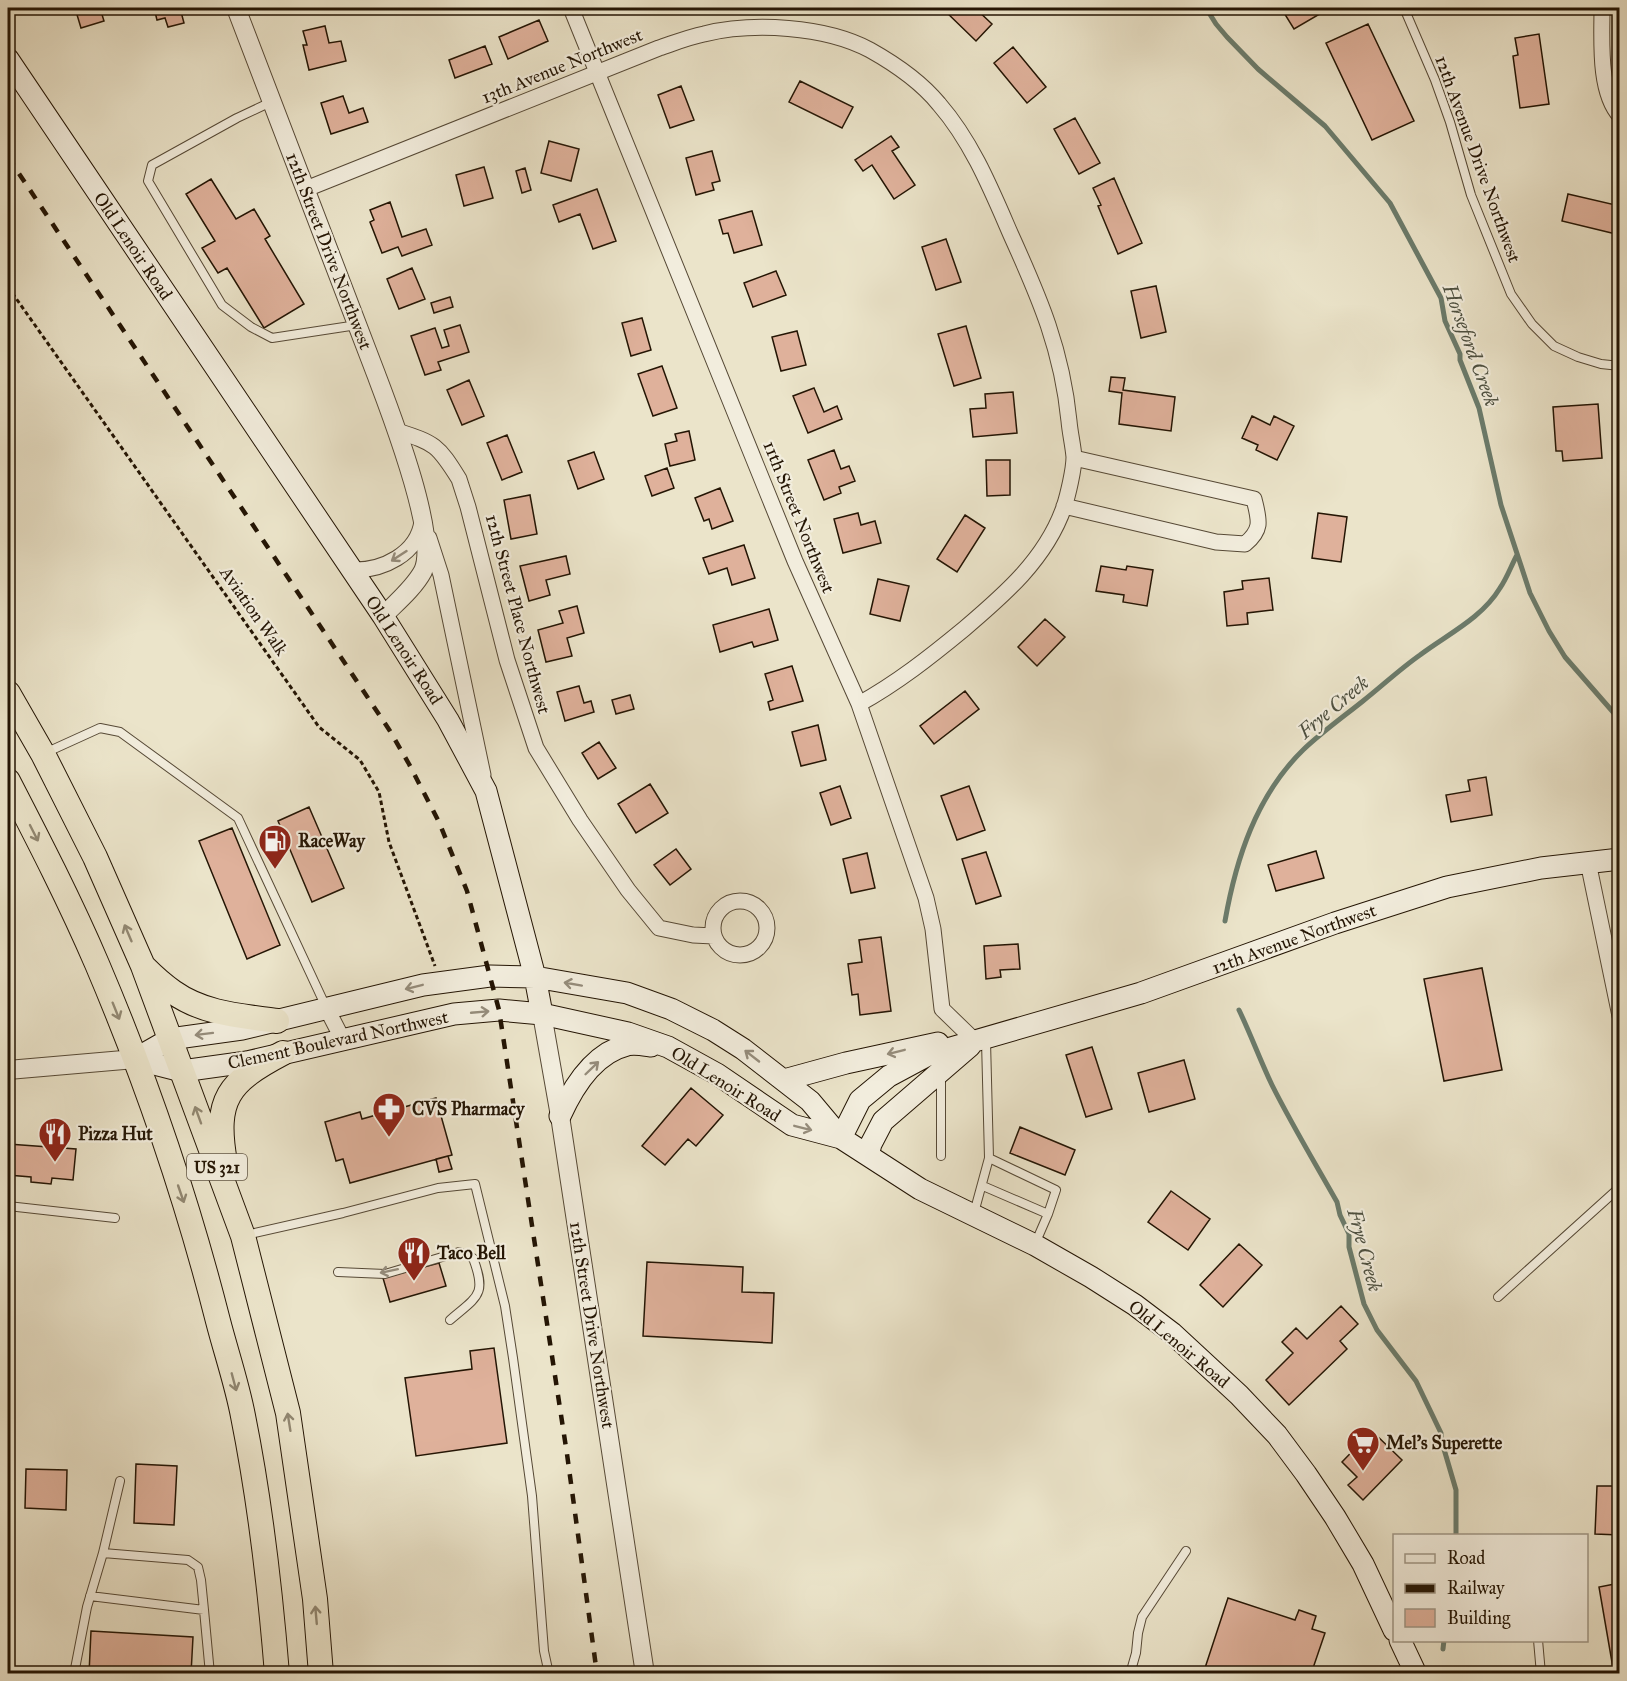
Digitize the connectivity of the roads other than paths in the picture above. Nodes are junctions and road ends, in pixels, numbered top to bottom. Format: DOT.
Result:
graph roads {
  1 [pos="236,8"];
  2 [pos="571,8"];
  3 [pos="1404,8"];
  4 [pos="1602,8"];
  5 [pos="8,59"];
  6 [pos="598,74"];
  7 [pos="272,102"];
  8 [pos="1620,116"];
  9 [pos="306,189"];
  10 [pos="358,325"];
  11 [pos="1620,366"];
  12 [pos="397,431"];
  13 [pos="1074,458"];
  14 [pos="1064,506"];
  15 [pos="421,515"];
  16 [pos="352,570"];
  17 [pos="383,616"];
  18 [pos="8,693"];
  19 [pos="859,704"];
  20 [pos="43,754"];
  21 [pos="8,782"];
  22 [pos="486,791"];
  23 [pos="1620,860"];
  24 [pos="1588,862"];
  25 [pos="714,936"];
  26 [pos="142,966"];
  27 [pos="535,977"];
  28 [pos="327,1009"];
  29 [pos="542,1014"];
  30 [pos="1620,1016"];
  31 [pos="277,1021"];
  32 [pos="980,1038"];
  33 [pos="170,1039"];
  34 [pos="343,1040"];
  35 [pos="668,1047"];
  36 [pos="283,1053"];
  37 [pos="135,1059"];
  38 [pos="8,1071"];
  39 [pos="182,1071"];
  40 [pos="941,1071"];
  41 [pos="784,1080"];
  42 [pos="560,1116"];
  43 [pos="841,1138"];
  44 [pos="868,1155"];
  45 [pos="941,1156"];
  46 [pos="989,1158"];
  47 [pos="983,1186"];
  48 [pos="1620,1187"];
  49 [pos="8,1206"];
  50 [pos="234,1212"];
  51 [pos="1048,1214"];
  52 [pos="973,1216"];
  53 [pos="115,1218"];
  54 [pos="243,1236"];
  55 [pos="1035,1245"];
  56 [pos="338,1272"];
  57 [pos="1498,1297"];
  58 [pos="450,1320"];
  59 [pos="120,1480"];
  60 [pos="1186,1551"];
  61 [pos="103,1553"];
  62 [pos="90,1596"];
  63 [pos="204,1610"];
  64 [pos="1393,1626"];
  65 [pos="1400,1642"];
  66 [pos="1538,1642"];
  67 [pos="1413,1672"];
  68 [pos="75,1674"];
  69 [pos="210,1674"];
  70 [pos="278,1674"];
  71 [pos="321,1674"];
  72 [pos="549,1674"];
  73 [pos="645,1674"];
  74 [pos="1130,1674"];
  75 [pos="1541,1674"];
  1 -- 7 [label="street, 12th Street Drive Northwest"];
  2 -- 6 [label="street, 11th Street Northwest"];
  3 -- 11 [label="lane, 12th Avenue Drive Northwest"];
  4 -- 8 [label="street"];
  5 -- 16 [label="main road, Old Lenoir Road"];
  6 -- 9 [label="street, 13th Avenue Northwest"];
  6 -- 13 [label="street, 13th Avenue Northwest"];
  6 -- 19 [label="street, 11th Street Northwest"];
  7 -- 9 [label="street, 12th Street Drive Northwest"];
  7 -- 10 [label="lane"];
  9 -- 10 [label="street, 12th Street Drive Northwest"];
  10 -- 12 [label="street, 12th Street Drive Northwest"];
  12 -- 15 [label="street, 12th Street Drive Northwest"];
  12 -- 25 [label="street, 12th Street Place Northwest"];
  13 -- 14 [label="street"];
  13 -- 14 [label="street"];
  14 -- 19 [label="street"];
  15 -- 16 [label="street, one-way"];
  15 -- 17 [label="street, 12th Street Drive Northwest"];
  15 -- 22 [label="street"];
  16 -- 17 [label="main road, Old Lenoir Road"];
  17 -- 22 [label="main road, Old Lenoir Road"];
  18 -- 20 [label="highway, US 321"];
  19 -- 32 [label="street, 11th Street Northwest"];
  26 -- 20 [label="highway, US 321, one-way"];
  20 -- 28 [label="lane"];
  21 -- 37 [label="highway, US 321, one-way"];
  22 -- 27 [label="main road, Old Lenoir Road"];
  23 -- 24 [label="main road, 12th Avenue Northwest"];
  24 -- 30 [label="street"];
  24 -- 32 [label="main road, 12th Avenue Northwest"];
  26 -- 31 [label="highway"];
  26 -- 33 [label="highway, US 321"];
  27 -- 28 [label="main road, Clement Boulevard Northwest, one-way"];
  27 -- 29 [label="main road, 12th Street Drive Northwest"];
  41 -- 27 [label="main road, Old Lenoir Road, one-way"];
  28 -- 31 [label="main road, Clement Boulevard Northwest"];
  28 -- 34 [label="street"];
  34 -- 29 [label="main road, Clement Boulevard Northwest, one-way"];
  29 -- 35 [label="main road, Old Lenoir Road"];
  29 -- 42 [label="street, 12th Street Drive Northwest"];
  31 -- 33 [label="main road, Clement Boulevard Northwest, one-way"];
  32 -- 40 [label="main road, 12th Avenue Northwest"];
  32 -- 41 [label="main road, 12th Avenue Northwest, one-way"];
  32 -- 43 [label="main road, 12th Avenue Northwest"];
  32 -- 46 [label="lane"];
  33 -- 37 [label="main road, Clement Boulevard Northwest"];
  33 -- 39 [label="highway, US 321"];
  34 -- 36 [label="main road, Clement Boulevard Northwest"];
  42 -- 35 [label="main road, one-way"];
  35 -- 43 [label="main road, Old Lenoir Road, one-way"];
  36 -- 39 [label="main road, Clement Boulevard Northwest"];
  36 -- 50 [label="highway"];
  37 -- 38 [label="street, Clement Boulevard Northwest"];
  37 -- 39 [label="main road, Clement Boulevard Northwest"];
  37 -- 70 [label="highway, US 321, one-way"];
  50 -- 39 [label="highway, US 321, one-way"];
  40 -- 44 [label="main road, 12th Avenue Northwest"];
  40 -- 45 [label="lane"];
  41 -- 43 [label="main road, Old Lenoir Road"];
  42 -- 73 [label="street, 12th Street Drive Northwest"];
  43 -- 44 [label="main road, Old Lenoir Road"];
  44 -- 52 [label="main road, Old Lenoir Road"];
  46 -- 47 [label="lane"];
  46 -- 51 [label="lane"];
  47 -- 51 [label="lane"];
  47 -- 52 [label="lane"];
  48 -- 57 [label="lane"];
  49 -- 53 [label="lane"];
  50 -- 54 [label="highway, US 321"];
  51 -- 55 [label="lane"];
  52 -- 55 [label="main road, Old Lenoir Road"];
  71 -- 54 [label="highway, US 321, one-way"];
  54 -- 72 [label="lane"];
  55 -- 64 [label="main road, Old Lenoir Road"];
  58 -- 56 [label="lane, one-way"];
  59 -- 61 [label="lane"];
  60 -- 74 [label="lane"];
  61 -- 62 [label="lane"];
  61 -- 63 [label="lane"];
  62 -- 63 [label="lane"];
  62 -- 68 [label="lane"];
  63 -- 69 [label="lane"];
  65 -- 67 [label="main road"];
  66 -- 75 [label="lane"];
}
